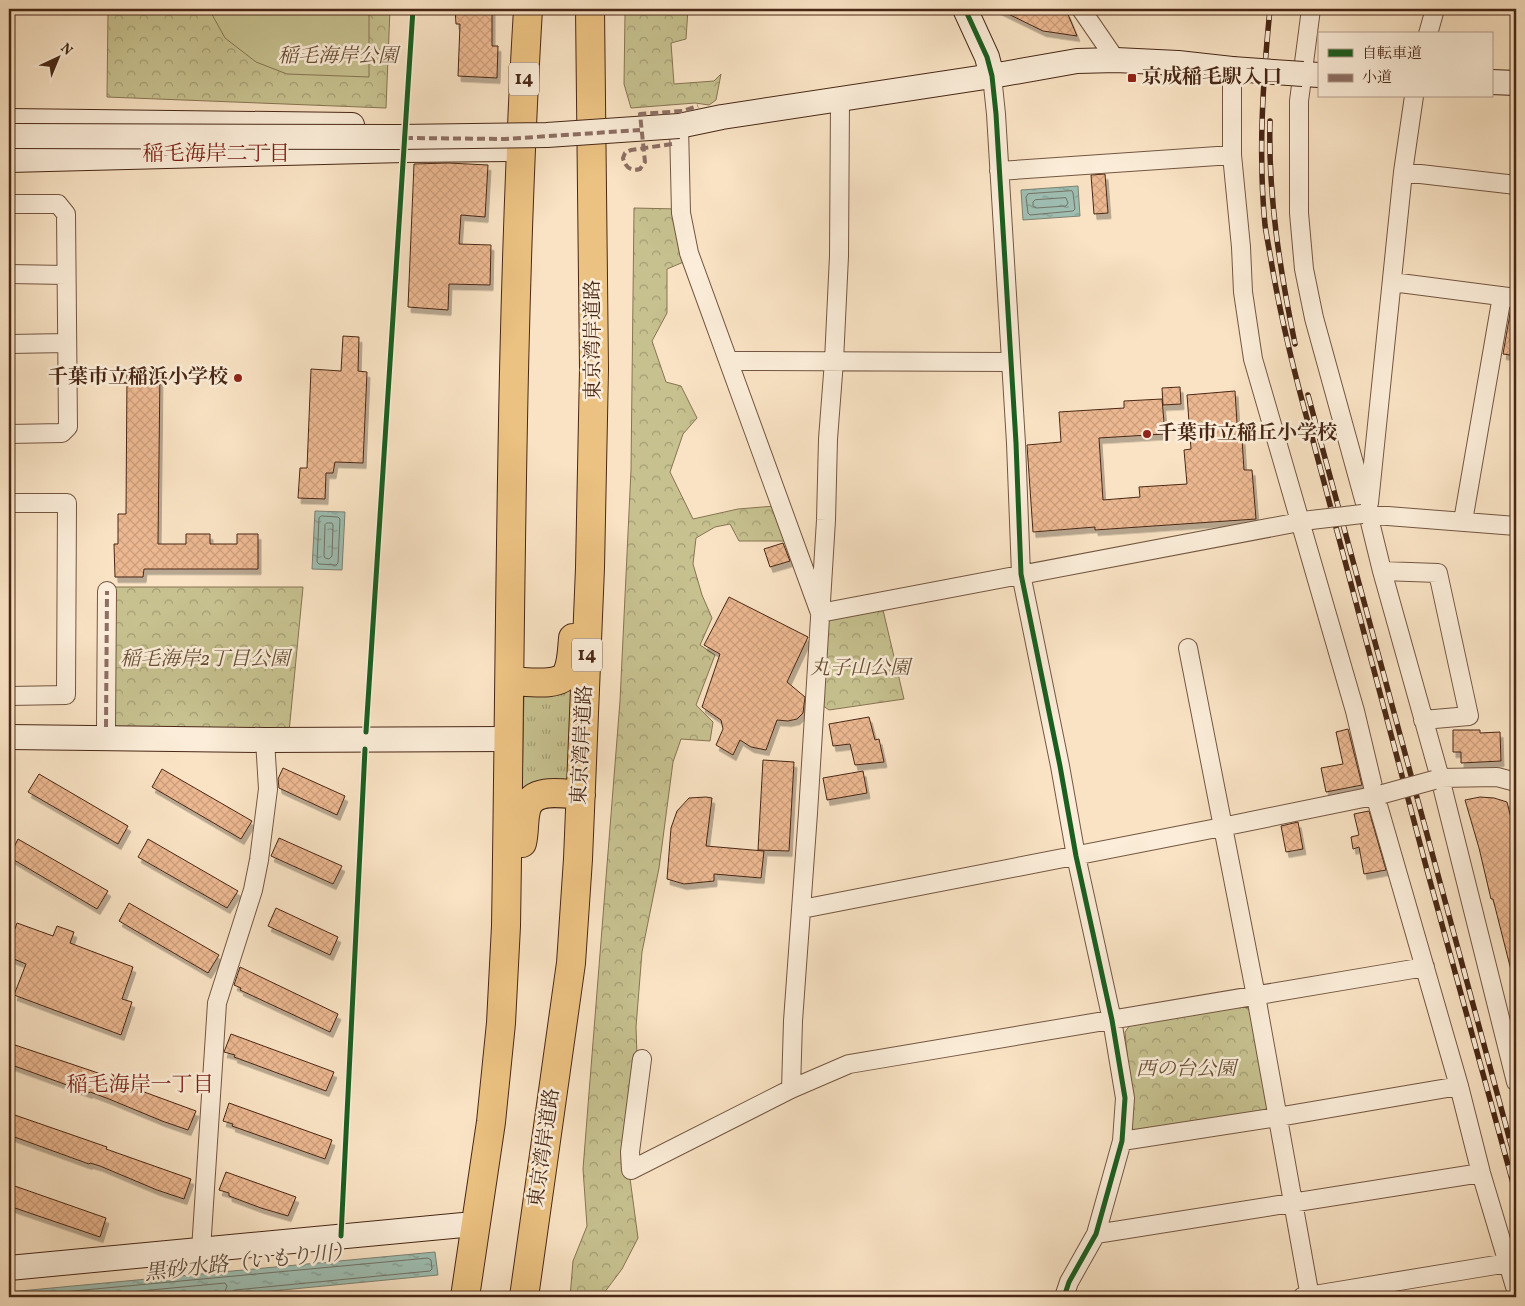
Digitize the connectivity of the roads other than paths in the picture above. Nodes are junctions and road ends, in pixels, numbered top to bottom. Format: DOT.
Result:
graph roads {
  1 [pos="528,9"];
  2 [pos="590,9"];
  3 [pos="965,9"];
  4 [pos="1081,9"];
  5 [pos="1311,9"];
  6 [pos="1435,9"];
  7 [pos="1429,32"];
  8 [pos="1116,60"];
  9 [pos="1232,69"];
  10 [pos="1311,74"];
  11 [pos="992,76"];
  12 [pos="1492,82"];
  13 [pos="1516,83"];
  14 [pos="1414,98"];
  15 [pos="840,100"];
  16 [pos="9,121"];
  17 [pos="679,126"];
  18 [pos="9,136"];
  19 [pos="521,137"];
  20 [pos="1232,154"];
  21 [pos="9,160"];
  22 [pos="999,170"];
  23 [pos="1403,172"];
  24 [pos="1516,185"];
  25 [pos="9,204"];
  26 [pos="9,274"];
  27 [pos="66,275"];
  28 [pos="1392,282"];
  29 [pos="1509,297"];
  30 [pos="67,343"];
  31 [pos="9,344"];
  32 [pos="729,361"];
  33 [pos="834,361"];
  34 [pos="1010,362"];
  35 [pos="9,434"];
  36 [pos="9,503"];
  37 [pos="1365,514"];
  38 [pos="1305,520"];
  39 [pos="1463,521"];
  40 [pos="1516,526"];
  41 [pos="590,568"];
  42 [pos="1382,571"];
  43 [pos="1021,574"];
  44 [pos="107,591"];
  45 [pos="820,614"];
  46 [pos="1188,648"];
  47 [pos="510,681"];
  48 [pos="9,696"];
  49 [pos="1423,720"];
  50 [pos="106,727"];
  51 [pos="9,737"];
  52 [pos="509,739"];
  53 [pos="265,740"];
  54 [pos="1437,779"];
  55 [pos="1516,782"];
  56 [pos="581,795"];
  57 [pos="1379,795"];
  58 [pos="1222,828"];
  59 [pos="1076,856"];
  60 [pos="802,909"];
  61 [pos="506,926"];
  62 [pos="1425,967"];
  63 [pos="1256,996"];
  64 [pos="1112,1020"];
  65 [pos="642,1059"];
  66 [pos="1516,1082"];
  67 [pos="1459,1086"];
  68 [pos="791,1089"];
  69 [pos="1278,1117"];
  70 [pos="1122,1140"];
  71 [pos="1481,1173"];
  72 [pos="1293,1204"];
  73 [pos="476,1227"];
  74 [pos="1096,1234"];
  75 [pos="201,1250"];
  76 [pos="531,1253"];
  77 [pos="1508,1263"];
  78 [pos="9,1268"];
  79 [pos="1516,1290"];
  80 [pos="465,1297"];
  81 [pos="516,1297"];
  82 [pos="524,1297"];
  83 [pos="1064,1297"];
  84 [pos="1307,1297"];
  1 -- 19 [label="highway, 14"];
  2 -- 41 [label="highway, 東京湾岸道路 / 14"];
  3 -- 11 [label="street"];
  4 -- 8 [label="street"];
  5 -- 10 [label="street"];
  6 -- 7 [label="street"];
  8 -- 9 [label="street"];
  8 -- 11 [label="street"];
  9 -- 10 [label="street, bridge"];
  9 -- 20 [label="street"];
  10 -- 37 [label="street"];
  11 -- 15 [label="street"];
  11 -- 22 [label="street"];
  12 -- 13 [label="street"];
  14 -- 23 [label="street"];
  15 -- 17 [label="street"];
  15 -- 33 [label="street"];
  16 -- 19 [label="street"];
  17 -- 18 [label="street, bridge"];
  17 -- 32 [label="street"];
  19 -- 21 [label="street"];
  19 -- 47 [label="highway, 14"];
  20 -- 22 [label="street"];
  20 -- 38 [label="street"];
  22 -- 34 [label="street"];
  23 -- 24 [label="street"];
  23 -- 28 [label="street"];
  25 -- 27 [label="street"];
  26 -- 27 [label="street"];
  27 -- 30 [label="street"];
  28 -- 29 [label="street"];
  28 -- 37 [label="street"];
  29 -- 39 [label="street"];
  30 -- 31 [label="street"];
  30 -- 35 [label="street"];
  32 -- 33 [label="street"];
  32 -- 45 [label="street"];
  33 -- 34 [label="street"];
  33 -- 45 [label="street"];
  34 -- 43 [label="street"];
  36 -- 48 [label="street"];
  37 -- 38 [label="street, bridge"];
  37 -- 39 [label="street"];
  37 -- 42 [label="street"];
  38 -- 43 [label="street"];
  38 -- 57 [label="street"];
  39 -- 40 [label="street"];
  41 -- 47 [label="highway"];
  41 -- 56 [label="highway, 東京湾岸道路 / 14"];
  42 -- 49 [label="street"];
  42 -- 49 [label="street"];
  43 -- 45 [label="street"];
  43 -- 59 [label="street"];
  44 -- 50 [label="street"];
  45 -- 60 [label="street"];
  46 -- 58 [label="street"];
  47 -- 52 [label="highway, 14"];
  49 -- 54 [label="street"];
  51 -- 53 [label="street"];
  52 -- 53 [label="street"];
  52 -- 61 [label="highway, 14"];
  53 -- 75 [label="street"];
  54 -- 55 [label="street"];
  54 -- 57 [label="street, bridge"];
  54 -- 66 [label="street"];
  56 -- 61 [label="highway"];
  56 -- 76 [label="highway, 東京湾岸道路 / 14"];
  57 -- 58 [label="street"];
  57 -- 62 [label="street"];
  58 -- 59 [label="street"];
  58 -- 63 [label="street"];
  59 -- 60 [label="street"];
  59 -- 64 [label="street"];
  60 -- 68 [label="street"];
  61 -- 73 [label="highway, 14"];
  62 -- 63 [label="street"];
  62 -- 67 [label="street"];
  63 -- 64 [label="street"];
  63 -- 69 [label="street"];
  64 -- 68 [label="street"];
  64 -- 70 [label="street"];
  65 -- 68 [label="street"];
  67 -- 69 [label="street"];
  67 -- 71 [label="street"];
  69 -- 70 [label="street"];
  69 -- 72 [label="street"];
  70 -- 74 [label="street"];
  71 -- 72 [label="street"];
  71 -- 77 [label="street"];
  72 -- 74 [label="street"];
  72 -- 84 [label="street"];
  73 -- 75 [label="street"];
  73 -- 80 [label="highway, 14"];
  74 -- 83 [label="street"];
  75 -- 78 [label="street"];
  76 -- 81 [label="highway"];
  76 -- 82 [label="highway, 東京湾岸道路 / 14"];
  77 -- 79 [label="street"];
  77 -- 84 [label="street"];
}
